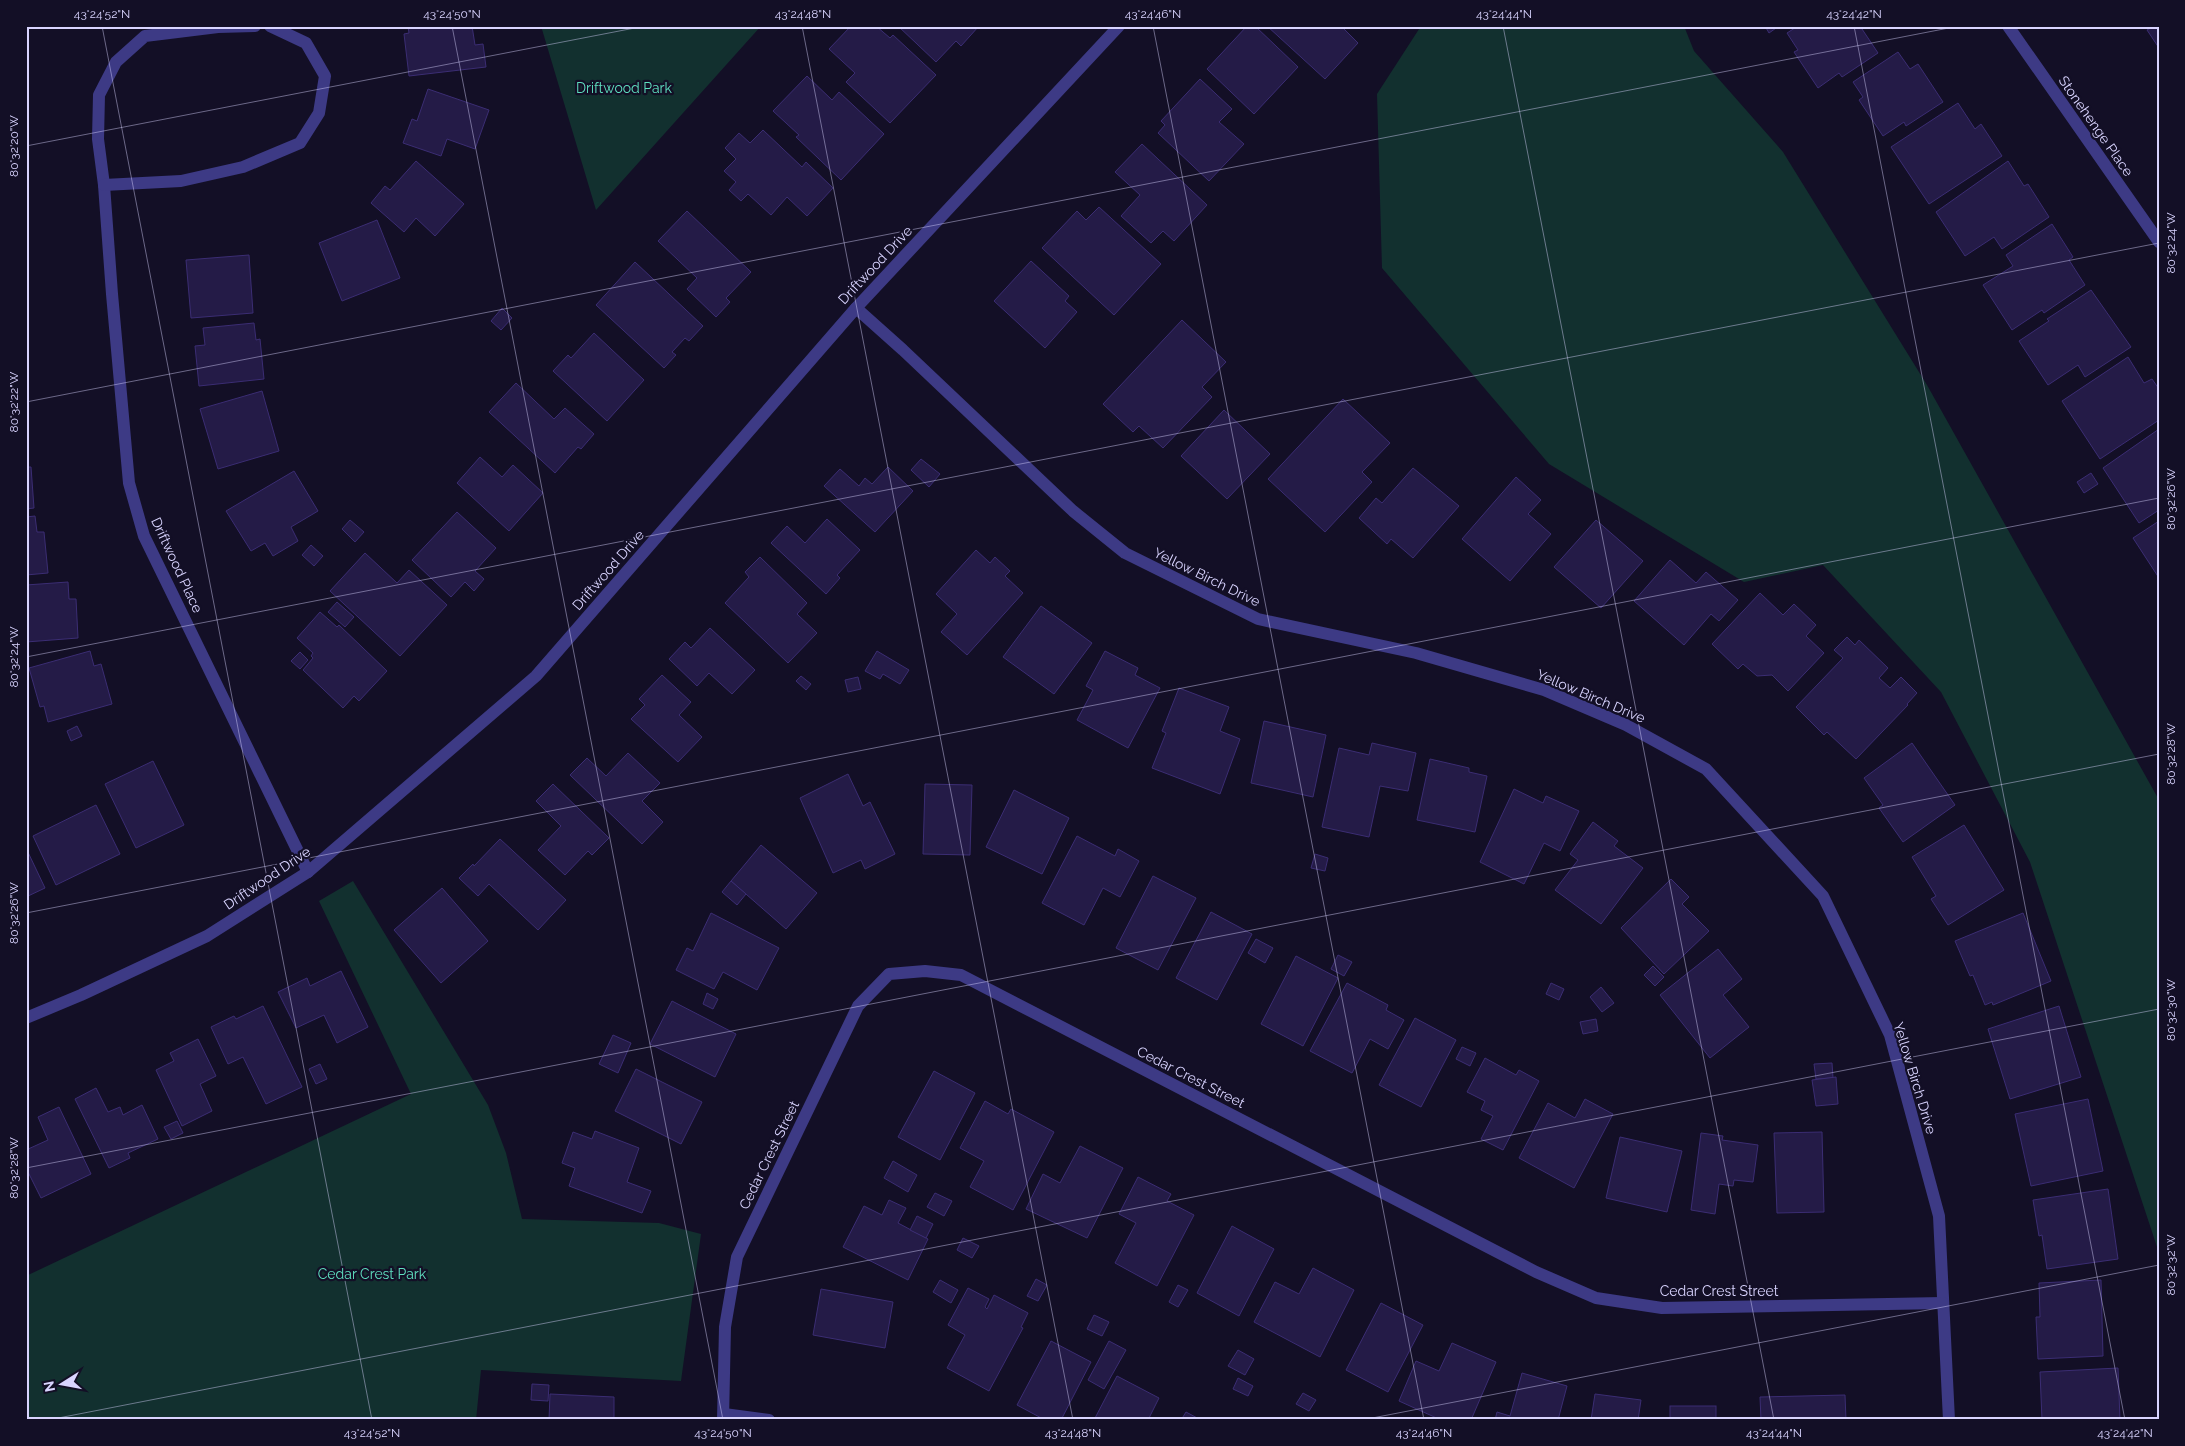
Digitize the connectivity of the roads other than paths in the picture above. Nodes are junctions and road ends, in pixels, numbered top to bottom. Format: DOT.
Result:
graph roads {
  1 [pos="255,26"];
  2 [pos="270,26"];
  3 [pos="1119,26"];
  4 [pos="2008,26"];
  5 [pos="104,185"];
  6 [pos="2159,242"];
  7 [pos="856,308"];
  8 [pos="308,872"];
  9 [pos="26,1018"];
  10 [pos="1944,1303"];
  11 [pos="724,1417"];
  12 [pos="769,1420"];
  13 [pos="1949,1420"];
  1 -- 5 [label="street, Driftwood Place"];
  2 -- 5 [label="street"];
  3 -- 7 [label="street, Driftwood Drive"];
  4 -- 6 [label="street, Stonehenge Place"];
  5 -- 8 [label="street, Driftwood Place"];
  7 -- 8 [label="street, Driftwood Drive"];
  7 -- 10 [label="street, Yellow Birch Drive"];
  8 -- 9 [label="street, Driftwood Drive"];
  10 -- 11 [label="street, Cedar Crest Street"];
  10 -- 13 [label="street, Yellow Birch Drive"];
  11 -- 12 [label="street"];
}
